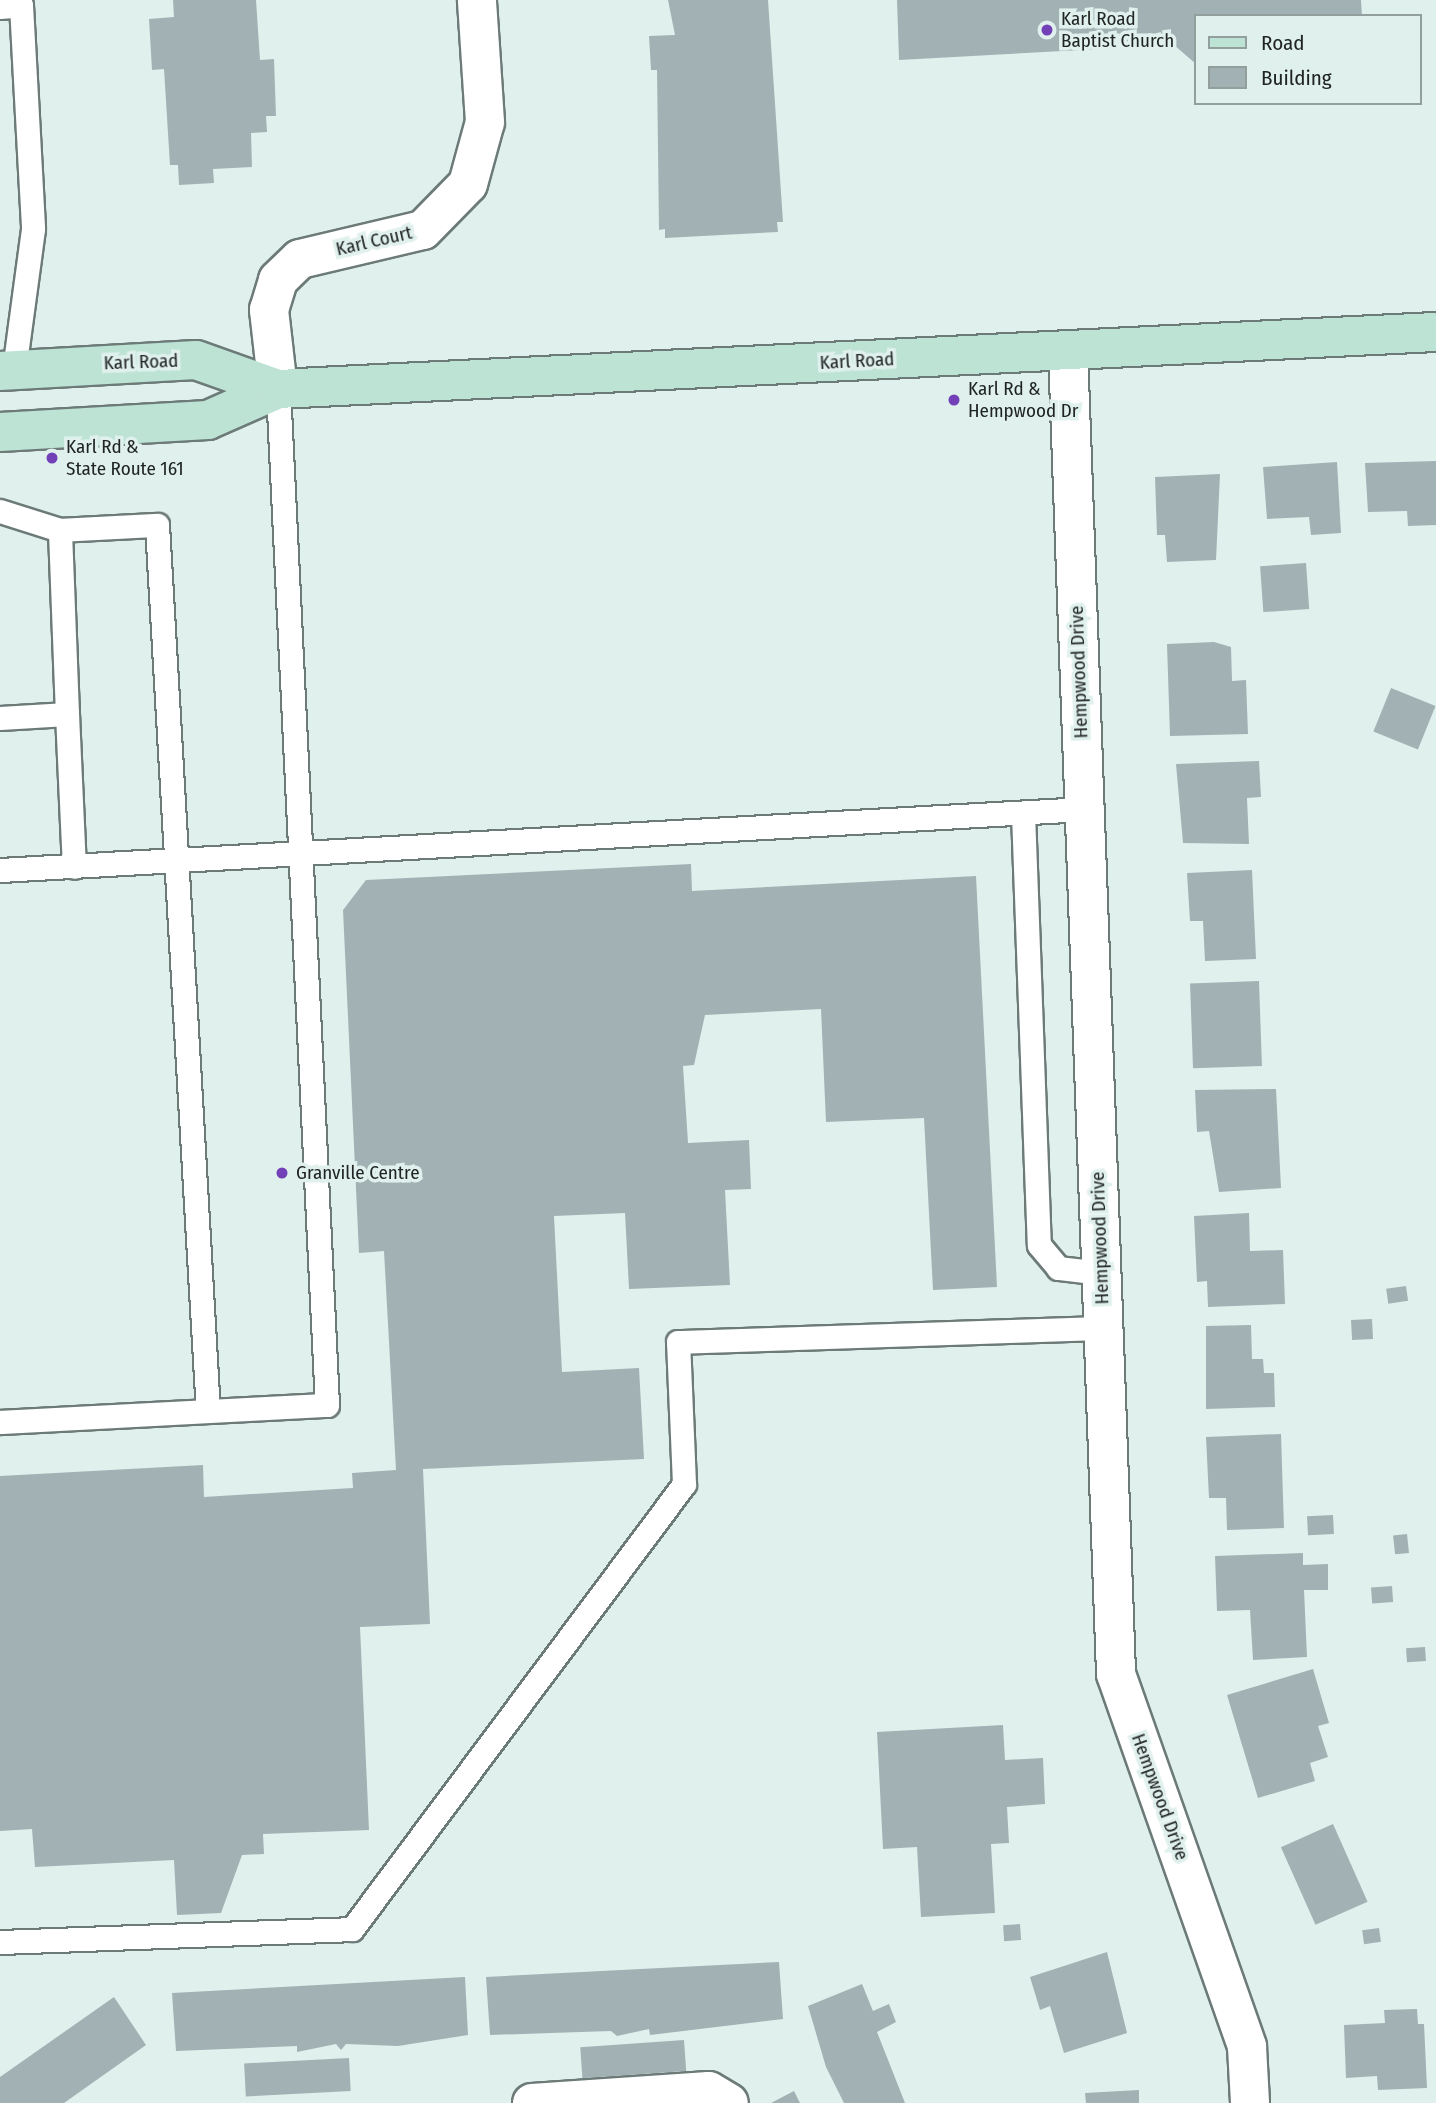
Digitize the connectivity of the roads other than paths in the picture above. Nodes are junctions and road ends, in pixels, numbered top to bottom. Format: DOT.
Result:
graph roads {
  1 [pos="477,0"];
  2 [pos="0,7"];
  3 [pos="1436,332"];
  4 [pos="1068,351"];
  5 [pos="7,370"];
  6 [pos="278,388"];
  7 [pos="0,432"];
  8 [pos="0,511"];
  9 [pos="60,530"];
  10 [pos="67,715"];
  11 [pos="0,718"];
  12 [pos="1084,809"];
  13 [pos="1023,813"];
  14 [pos="300,856"];
  15 [pos="177,862"];
  16 [pos="74,867"];
  17 [pos="0,870"];
  18 [pos="1101,1273"];
  19 [pos="1104,1328"];
  20 [pos="208,1411"];
  21 [pos="0,1422"];
  22 [pos="0,1942"];
  23 [pos="532,2103"];
  24 [pos="729,2103"];
  25 [pos="1250,2103"];
  1 -- 6 [label="street, Karl Court"];
  2 -- 5 [label="lane"];
  3 -- 4 [label="main road, Karl Road"];
  4 -- 6 [label="main road, Karl Road"];
  4 -- 12 [label="street, Hempwood Drive"];
  5 -- 6 [label="main road, Karl Road"];
  6 -- 7 [label="main road, Karl Road"];
  6 -- 14 [label="lane"];
  8 -- 9 [label="lane"];
  9 -- 10 [label="lane"];
  9 -- 15 [label="lane"];
  10 -- 11 [label="lane"];
  10 -- 16 [label="lane"];
  12 -- 13 [label="lane"];
  12 -- 18 [label="street, Hempwood Drive"];
  13 -- 14 [label="lane"];
  13 -- 18 [label="lane"];
  14 -- 15 [label="lane"];
  14 -- 20 [label="lane"];
  15 -- 16 [label="lane"];
  15 -- 20 [label="lane"];
  16 -- 17 [label="lane"];
  18 -- 19 [label="street, Hempwood Drive"];
  19 -- 22 [label="lane"];
  19 -- 25 [label="street, Hempwood Drive"];
  20 -- 21 [label="lane"];
  23 -- 24 [label="street"];
}
